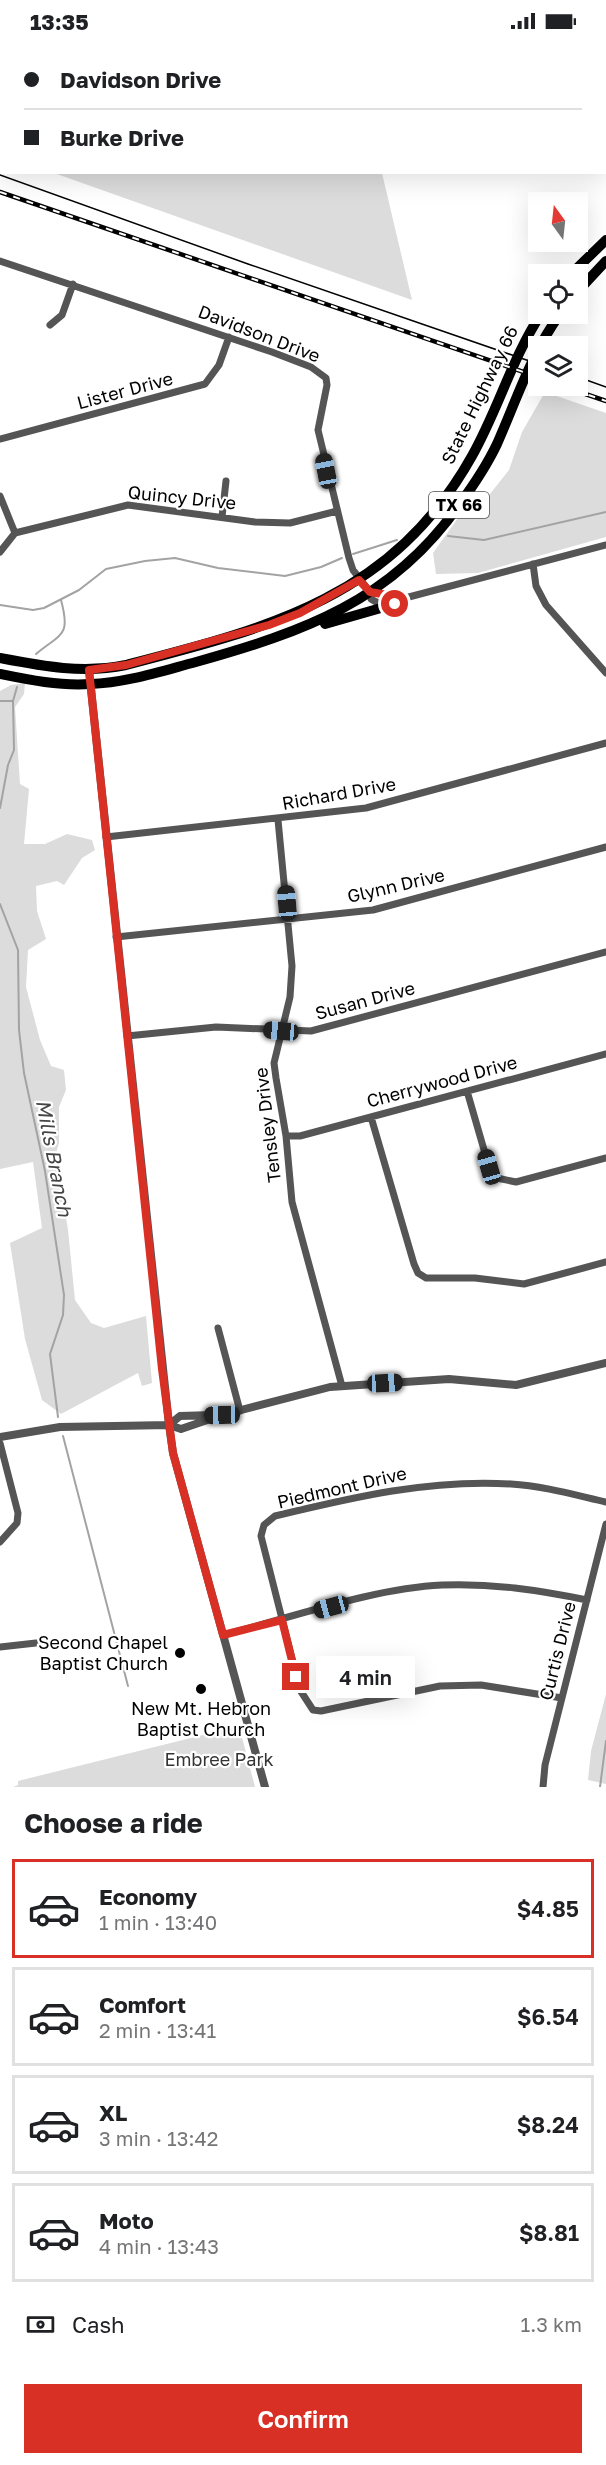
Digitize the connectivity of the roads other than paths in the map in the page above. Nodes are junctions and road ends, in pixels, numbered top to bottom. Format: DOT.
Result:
graph roads {
  1 [pos="606,240"];
  2 [pos="0,261"];
  3 [pos="606,261"];
  4 [pos="581,264"];
  5 [pos="588,280"];
  6 [pos="73,284"];
  7 [pos="535,324"];
  8 [pos="553,324"];
  9 [pos="50,325"];
  10 [pos="229,337"];
  11 [pos="0,439"];
  12 [pos="226,481"];
  13 [pos="0,496"];
  14 [pos="337,511"];
  15 [pos="222,517"];
  16 [pos="15,533"];
  17 [pos="606,545"];
  18 [pos="0,552"];
  19 [pos="533,564"];
  20 [pos="359,580"];
  21 [pos="370,592"];
  22 [pos="400,601"];
  23 [pos="285,635"];
  24 [pos="0,658"];
  25 [pos="89,670"];
  26 [pos="606,673"];
  27 [pos="0,674"];
  28 [pos="90,684"];
  29 [pos="606,743"];
  30 [pos="278,820"];
  31 [pos="106,837"];
  32 [pos="606,847"];
  33 [pos="288,920"];
  34 [pos="116,938"];
  35 [pos="606,952"];
  36 [pos="281,1031"];
  37 [pos="127,1036"];
  38 [pos="606,1053"];
  39 [pos="467,1091"];
  40 [pos="371,1117"];
  41 [pos="286,1136"];
  42 [pos="606,1158"];
  43 [pos="606,1262"];
  44 [pos="218,1328"];
  45 [pos="606,1363"];
  46 [pos="342,1386"];
  47 [pos="240,1411"];
  48 [pos="169,1425"];
  49 [pos="0,1437"];
  50 [pos="0,1443"];
  51 [pos="606,1502"];
  52 [pos="606,1524"];
  53 [pos="0,1542"];
  54 [pos="587,1600"];
  55 [pos="282,1620"];
  56 [pos="223,1635"];
  57 [pos="36,1643"];
  58 [pos="0,1647"];
  59 [pos="562,1698"];
  60 [pos="265,1787"];
  61 [pos="543,1787"];
  1 -- 4 [label="main road"];
  2 -- 6 [label="street, Davidson Drive"];
  3 -- 5 [label="main road"];
  6 -- 9 [label="street"];
  6 -- 10 [label="street, Davidson Drive"];
  7 -- 20 [label="main road, State Highway 66 / TX 66"];
  8 -- 21 [label="main road, State Highway 66 / TX 66"];
  10 -- 11 [label="street, Lister Drive"];
  10 -- 14 [label="street, Davidson Drive"];
  12 -- 15 [label="street"];
  13 -- 16 [label="street"];
  14 -- 15 [label="street, Quincy Drive"];
  14 -- 20 [label="street, Davidson Drive"];
  15 -- 16 [label="street, Quincy Drive"];
  16 -- 18 [label="street"];
  17 -- 19 [label="street"];
  19 -- 22 [label="street"];
  19 -- 26 [label="street"];
  20 -- 21 [label="street, Davidson Drive"];
  20 -- 25 [label="main road, State Highway 66 / TX 66"];
  21 -- 22 [label="street"];
  21 -- 22 [label="street, Davidson Drive"];
  21 -- 23 [label="main road, State Highway 66 / TX 66"];
  22 -- 23 [label="main road"];
  23 -- 28 [label="main road, State Highway 66 / TX 66"];
  24 -- 25 [label="main road, State Highway 66 / TX 66"];
  25 -- 28 [label="street"];
  27 -- 28 [label="main road, State Highway 66 / TX 66"];
  28 -- 31 [label="street"];
  29 -- 30 [label="street, Richard Drive"];
  30 -- 31 [label="street, Richard Drive"];
  30 -- 33 [label="street, Tensley Drive"];
  31 -- 34 [label="street"];
  32 -- 33 [label="street, Glynn Drive"];
  33 -- 34 [label="street, Glynn Drive"];
  33 -- 36 [label="street, Tensley Drive"];
  34 -- 37 [label="street"];
  35 -- 36 [label="street, Susan Drive"];
  36 -- 37 [label="street, Susan Drive"];
  36 -- 41 [label="street, Tensley Drive"];
  37 -- 48 [label="street"];
  38 -- 39 [label="street, Cherrywood Drive"];
  39 -- 40 [label="street, Cherrywood Drive"];
  39 -- 42 [label="street"];
  40 -- 41 [label="street, Cherrywood Drive"];
  40 -- 43 [label="street"];
  41 -- 46 [label="street, Tensley Drive"];
  44 -- 47 [label="street"];
  45 -- 46 [label="street"];
  46 -- 47 [label="street"];
  47 -- 48 [label="street"];
  48 -- 49 [label="street"];
  48 -- 56 [label="street"];
  50 -- 53 [label="street"];
  51 -- 55 [label="street, Piedmont Drive"];
  52 -- 54 [label="street, Curtis Drive"];
  54 -- 55 [label="street"];
  54 -- 59 [label="street, Curtis Drive"];
  55 -- 56 [label="street"];
  55 -- 59 [label="street"];
  56 -- 60 [label="street"];
  57 -- 58 [label="street"];
  59 -- 61 [label="street, Curtis Drive"];
}
